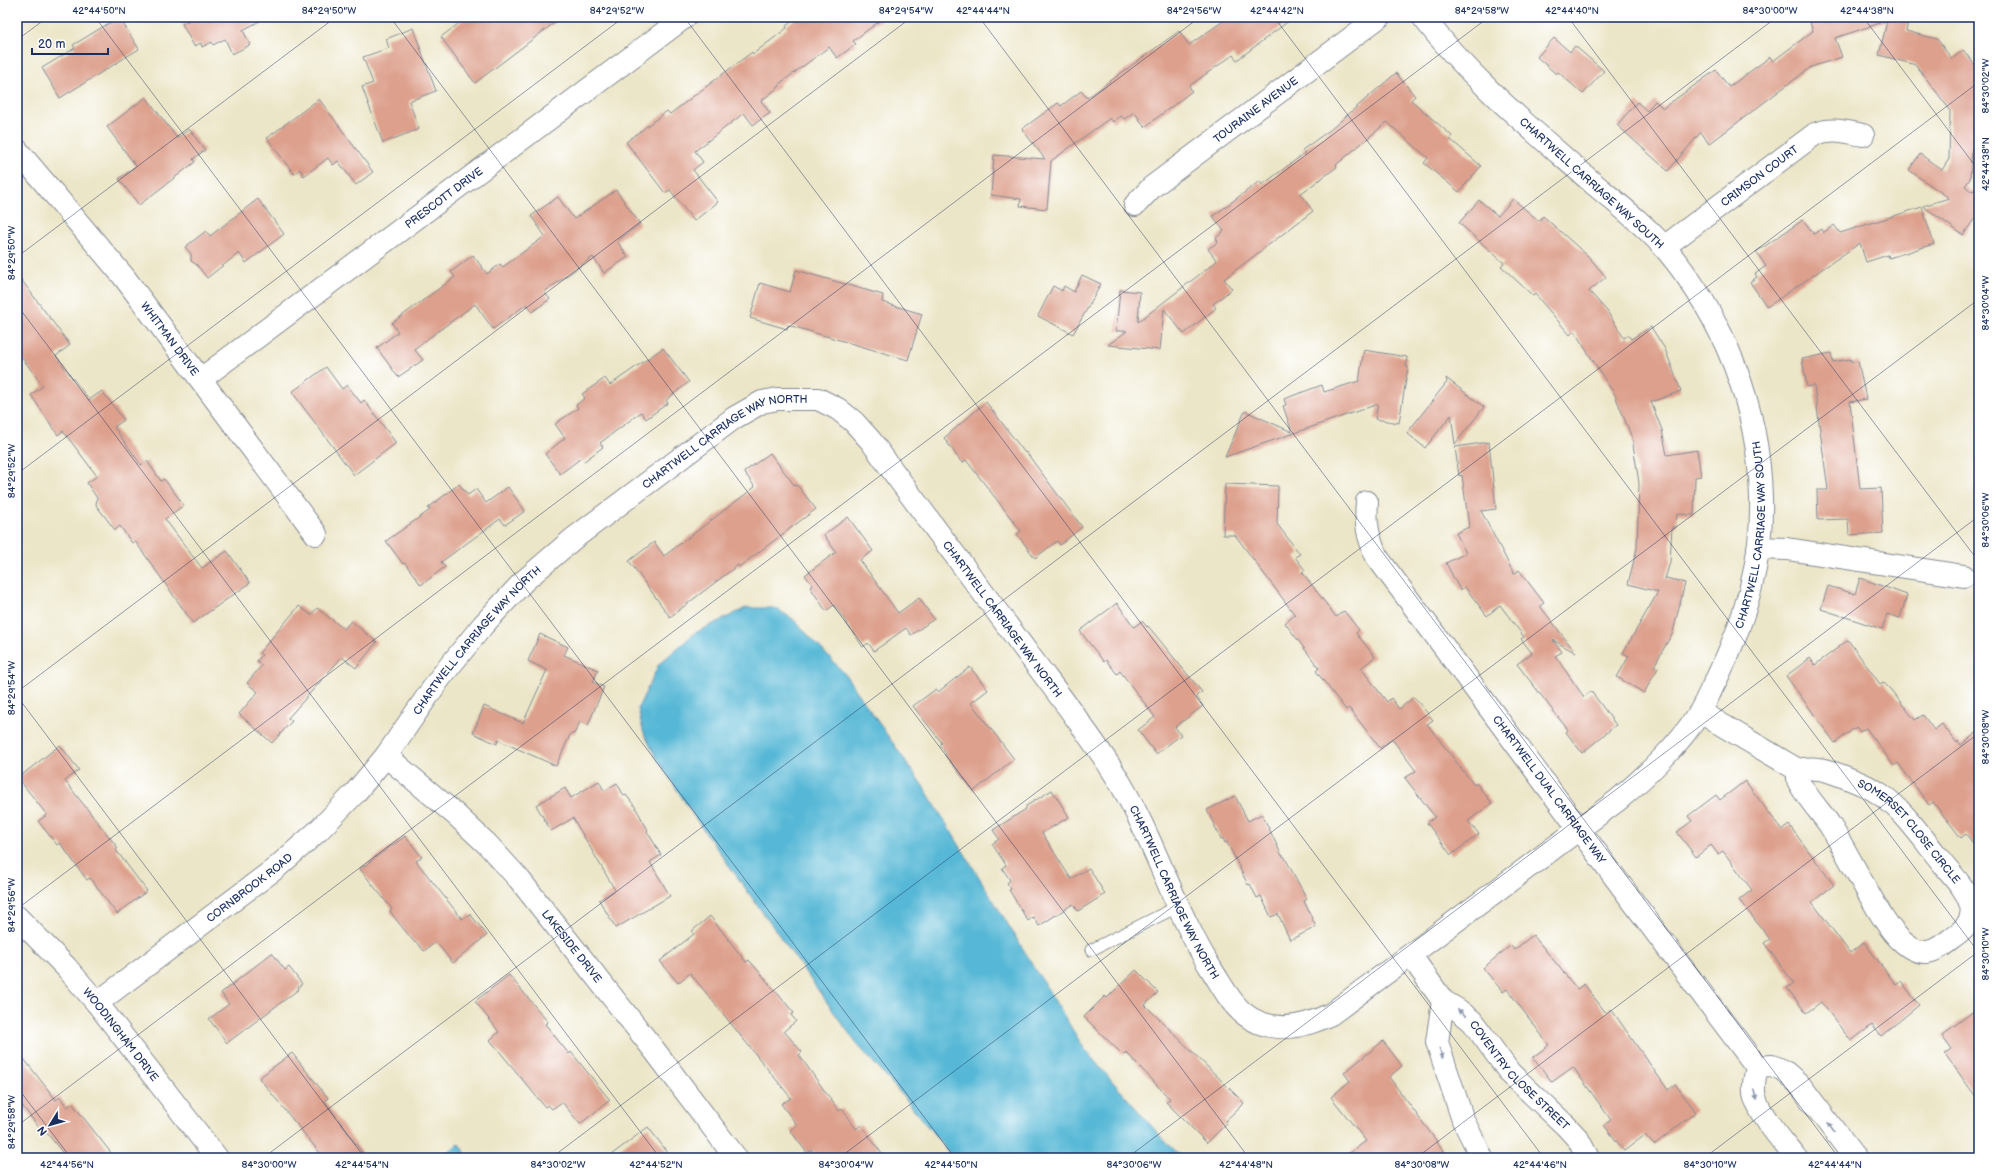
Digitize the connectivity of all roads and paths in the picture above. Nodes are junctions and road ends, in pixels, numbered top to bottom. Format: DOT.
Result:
graph roads {
  1 [pos="686,17"];
  2 [pos="1379,17"];
  3 [pos="1423,17"];
  4 [pos="1863,135"];
  5 [pos="17,150"];
  6 [pos="1135,205"];
  7 [pos="1664,247"];
  8 [pos="202,379"];
  9 [pos="1366,502"];
  10 [pos="316,534"];
  11 [pos="1758,548"];
  12 [pos="1964,576"];
  13 [pos="1700,712"];
  14 [pos="386,756"];
  15 [pos="1798,770"];
  16 [pos="1579,830"];
  17 [pos="1179,906"];
  18 [pos="17,916"];
  19 [pos="1091,950"];
  20 [pos="1411,956"];
  21 [pos="1443,1001"];
  22 [pos="97,1003"];
  23 [pos="1757,1067"];
  24 [pos="217,1158"];
  25 [pos="736,1158"];
  26 [pos="1482,1158"];
  27 [pos="1588,1158"];
  28 [pos="1796,1158"];
  29 [pos="1855,1158"];
  1 -- 8 [label="street, PRESCOTT DRIVE"];
  2 -- 6 [label="street, TOURAINE AVENUE"];
  3 -- 7 [label="street, CHARTWELL CARRIAGE WAY SOUTH"];
  4 -- 7 [label="street, CRIMSON COURT"];
  5 -- 8 [label="street, WHITMAN DRIVE"];
  7 -- 11 [label="street, CHARTWELL CARRIAGE WAY SOUTH"];
  8 -- 10 [label="street, WHITMAN DRIVE"];
  9 -- 16 [label="street, CHARTWELL DUAL CARRIAGE WAY"];
  11 -- 12 [label="street"];
  11 -- 13 [label="street, CHARTWELL CARRIAGE WAY SOUTH"];
  13 -- 15 [label="street"];
  13 -- 16 [label="street, CHARTWELL CARRIAGE WAY SOUTH"];
  14 -- 17 [label="street, CHARTWELL CARRIAGE WAY NORTH"];
  14 -- 22 [label="street, CORNBROOK ROAD"];
  14 -- 25 [label="street, LAKESIDE DRIVE"];
  15 -- 15 [label="street, SOMERSET CLOSE CIRCLE"];
  16 -- 20 [label="street, CHARTWELL CARRIAGE WAY NORTH"];
  16 -- 23 [label="street, CHARTWELL DUAL CARRIAGE WAY"];
  17 -- 19 [label="lane"];
  17 -- 20 [label="street, CHARTWELL CARRIAGE WAY NORTH"];
  18 -- 22 [label="street, WOODINGHAM DRIVE"];
  20 -- 21 [label="street, COVENTRY CLOSE STREET"];
  21 -- 26 [label="street, one-way"];
  27 -- 21 [label="street, COVENTRY CLOSE STREET, one-way"];
  22 -- 24 [label="street, WOODINGHAM DRIVE"];
  23 -- 28 [label="street, one-way"];
  29 -- 23 [label="street, one-way"];
}
